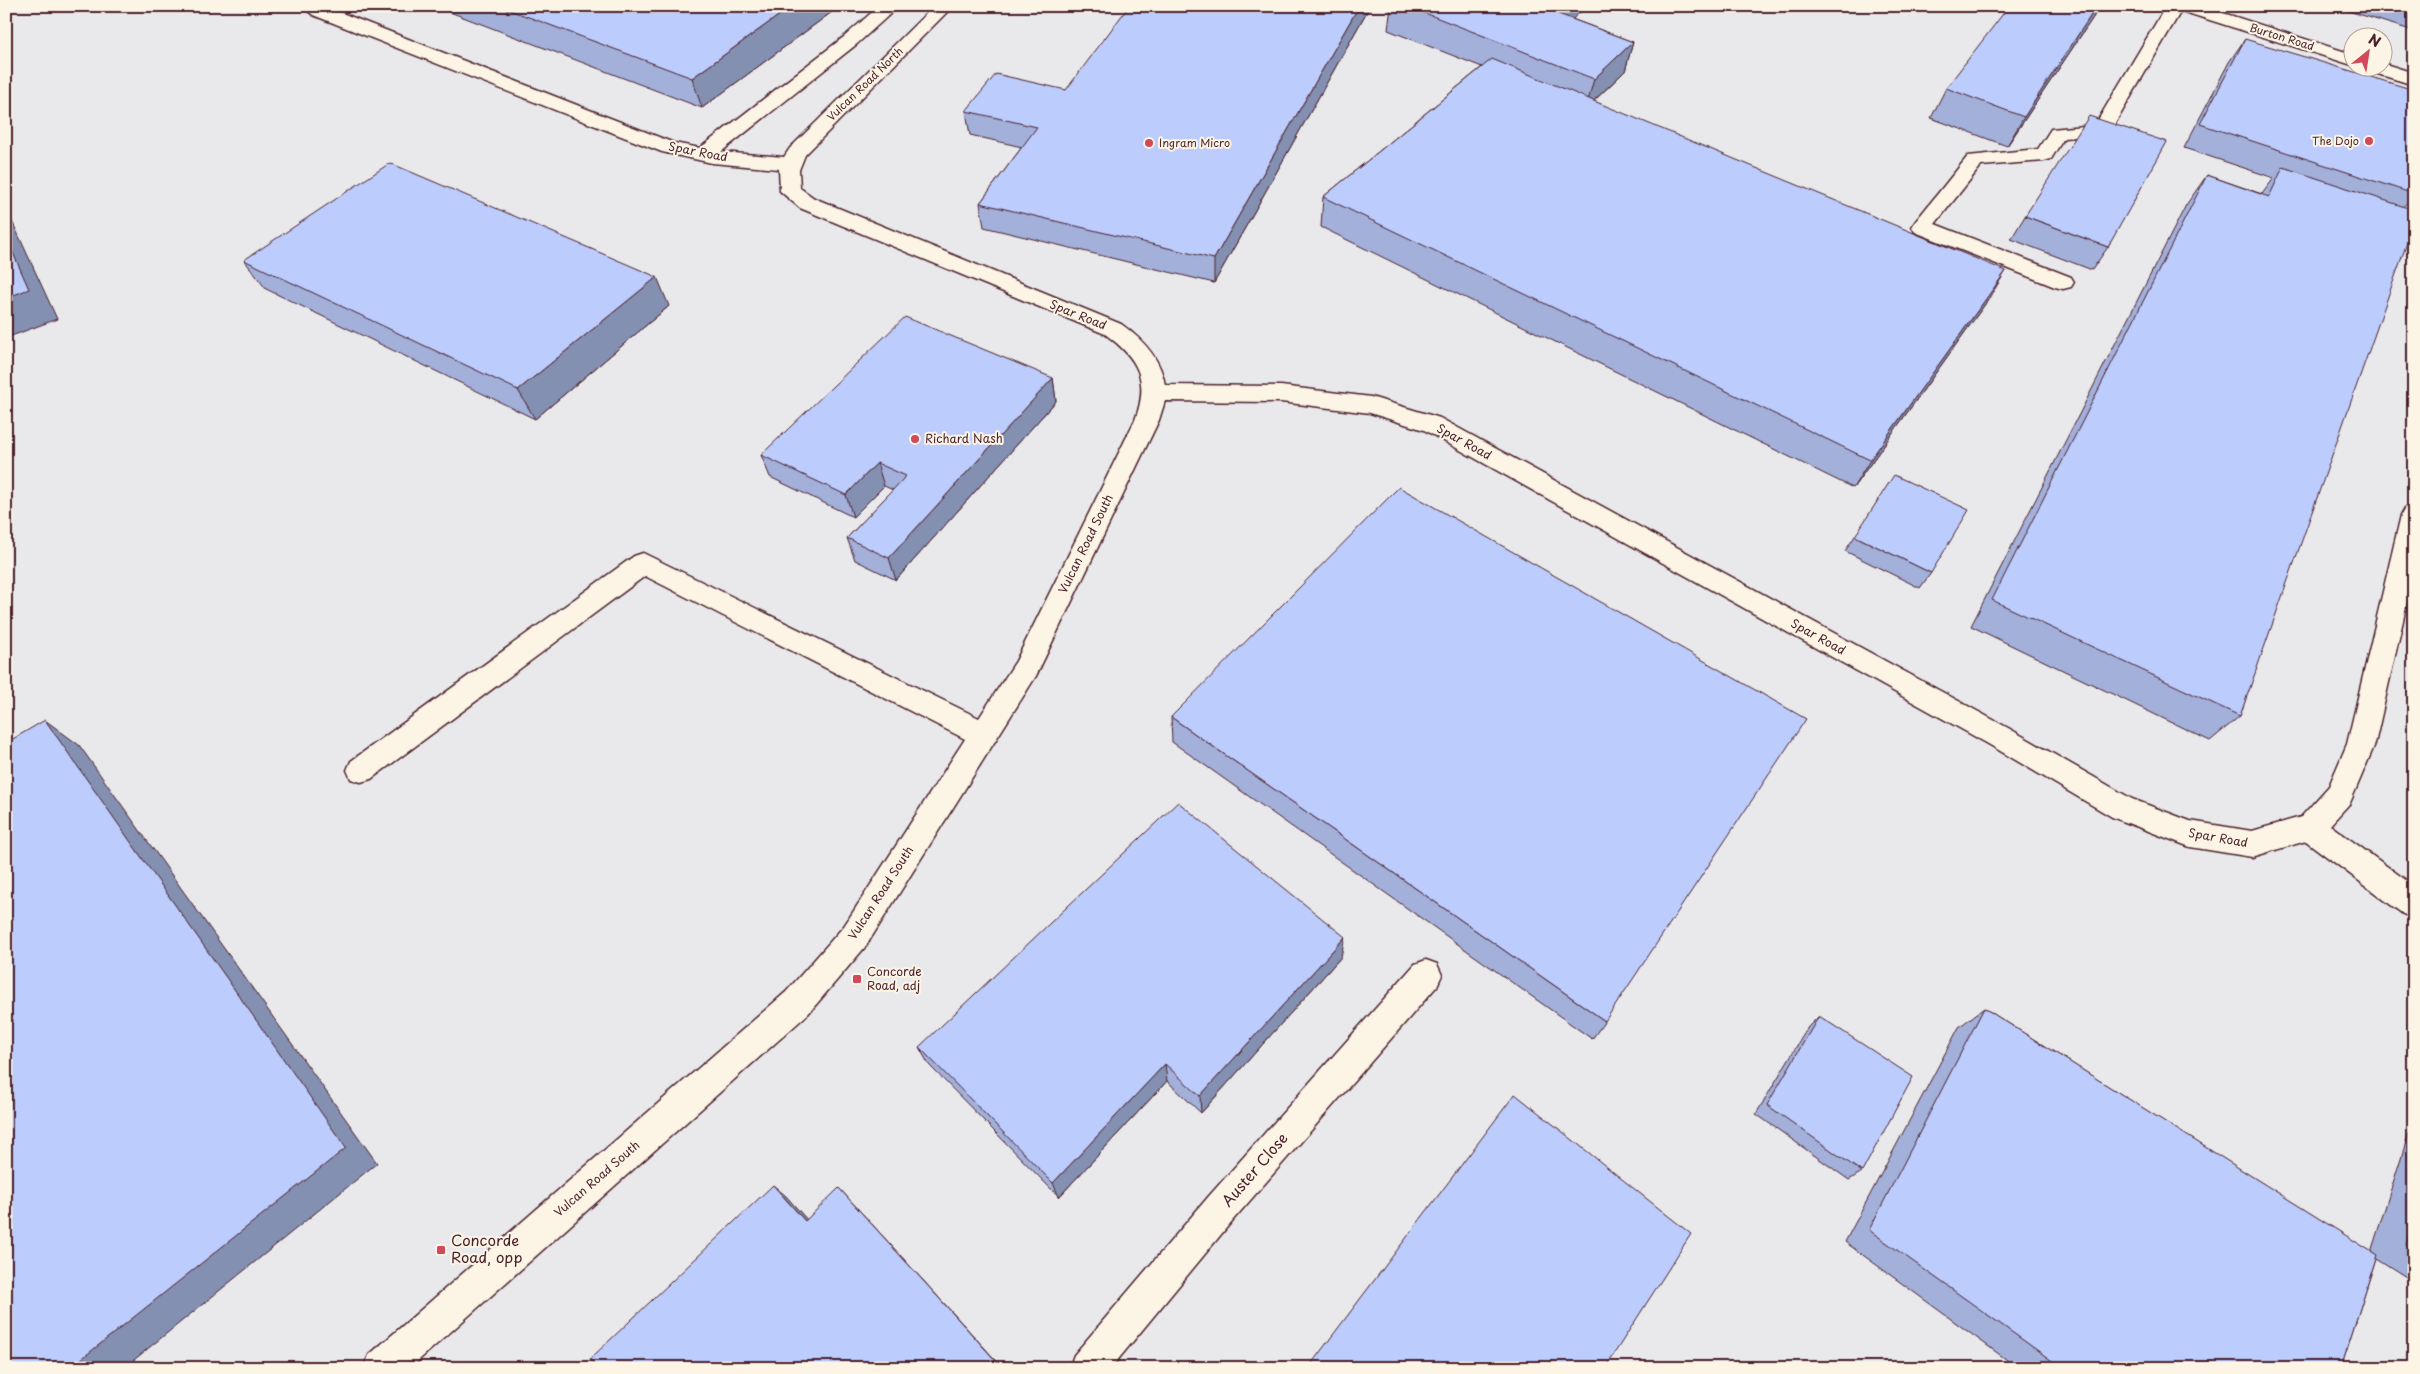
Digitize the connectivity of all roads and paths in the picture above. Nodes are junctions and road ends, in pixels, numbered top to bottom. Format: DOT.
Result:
graph roads {
  1 [pos="311,6"];
  2 [pos="890,6"];
  3 [pos="944,6"];
  4 [pos="2175,6"];
  5 [pos="2182,6"];
  6 [pos="2342,57"];
  7 [pos="2392,72"];
  8 [pos="2414,79"];
  9 [pos="704,155"];
  10 [pos="790,164"];
  11 [pos="2063,282"];
  12 [pos="1154,393"];
  13 [pos="2414,515"];
  14 [pos="983,734"];
  15 [pos="361,770"];
  16 [pos="2310,827"];
  17 [pos="2414,904"];
  18 [pos="1426,975"];
  19 [pos="382,1368"];
  20 [pos="1087,1368"];
  1 -- 9 [label="street, Spar Road"];
  2 -- 9 [label="street"];
  3 -- 10 [label="street, Vulcan Road North"];
  4 -- 11 [label="street"];
  5 -- 6 [label="street, Burton Road"];
  7 -- 8 [label="street"];
  9 -- 10 [label="street, Spar Road"];
  10 -- 12 [label="street, Spar Road"];
  12 -- 14 [label="street, Vulcan Road South"];
  12 -- 16 [label="street, Spar Road"];
  13 -- 16 [label="street"];
  14 -- 15 [label="street"];
  14 -- 19 [label="street, Vulcan Road South"];
  16 -- 17 [label="street"];
  18 -- 20 [label="street, Auster Close"];
}
